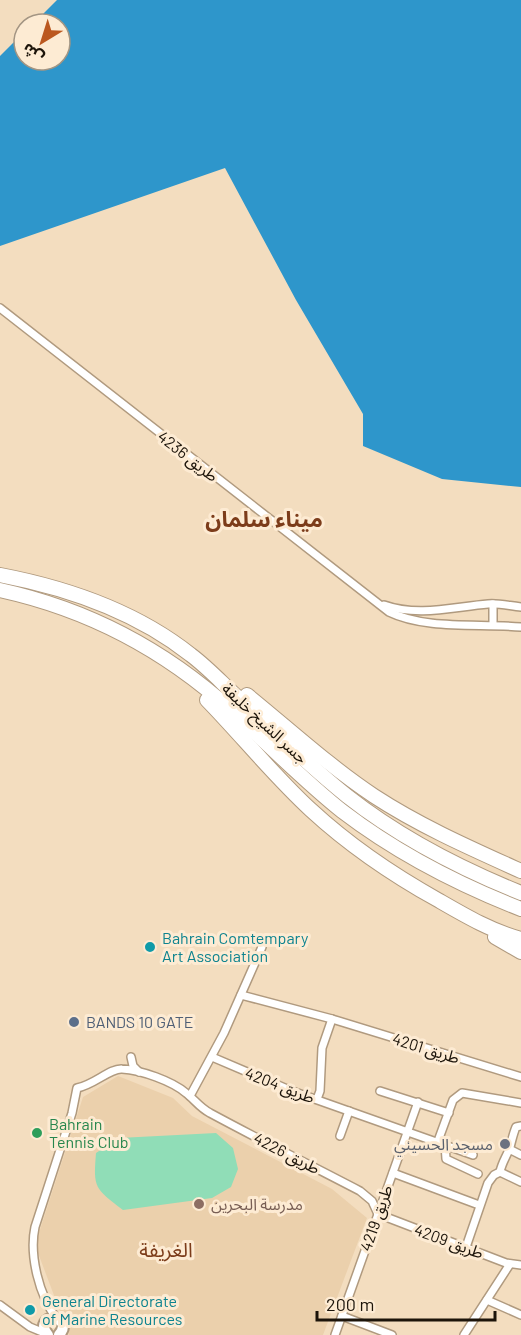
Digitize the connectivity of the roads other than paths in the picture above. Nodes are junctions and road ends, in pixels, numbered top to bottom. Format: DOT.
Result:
graph roads {
  1 [pos="0,308"];
  2 [pos="0,569"];
  3 [pos="0,575"];
  4 [pos="19,578"];
  5 [pos="0,590"];
  6 [pos="376,602"];
  7 [pos="494,604"];
  8 [pos="521,607"];
  9 [pos="493,625"];
  10 [pos="521,627"];
  11 [pos="192,656"];
  12 [pos="163,657"];
  13 [pos="521,870"];
  14 [pos="521,893"];
  15 [pos="521,909"];
  16 [pos="456,911"];
  17 [pos="521,939"];
  18 [pos="262,947"];
  19 [pos="521,952"];
  20 [pos="242,995"];
  21 [pos="332,1019"];
  22 [pos="131,1057"];
  23 [pos="212,1057"];
  24 [pos="141,1073"];
  25 [pos="521,1077"];
  26 [pos="381,1091"];
  27 [pos="190,1096"];
  28 [pos="317,1100"];
  29 [pos="418,1102"];
  30 [pos="521,1103"];
  31 [pos="349,1111"];
  32 [pos="449,1113"];
  33 [pos="521,1126"];
  34 [pos="407,1130"];
  35 [pos="340,1136"];
  36 [pos="441,1143"];
  37 [pos="509,1149"];
  38 [pos="473,1155"];
  39 [pos="521,1155"];
  40 [pos="500,1172"];
  41 [pos="393,1173"];
  42 [pos="478,1174"];
  43 [pos="521,1182"];
  44 [pos="479,1205"];
  45 [pos="378,1214"];
  46 [pos="466,1247"];
  47 [pos="510,1264"];
  48 [pos="521,1264"];
  49 [pos="488,1300"];
  50 [pos="0,1305"];
  51 [pos="521,1315"];
  52 [pos="342,1316"];
  53 [pos="49,1327"];
  54 [pos="60,1334"];
  55 [pos="389,1334"];
  56 [pos="335,1335"];
  57 [pos="464,1335"];
  1 -- 6 [label="street, طريق 4236"];
  2 -- 4 [label="highway"];
  3 -- 4 [label="highway, جسر الشيخ خليفة"];
  4 -- 11 [label="highway, جسر الشيخ خليفة"];
  5 -- 12 [label="highway, جسر الشيخ خليفة"];
  6 -- 7 [label="street, طريق 4236"];
  6 -- 9 [label="street, طريق 4236"];
  7 -- 8 [label="street, طريق 4236"];
  7 -- 9 [label="street"];
  9 -- 10 [label="street, طريق 4236"];
  11 -- 13 [label="highway"];
  11 -- 14 [label="highway, جسر الشيخ خليفة"];
  12 -- 15 [label="highway, جسر الشيخ خليفة"];
  12 -- 16 [label="highway"];
  16 -- 17 [label="highway"];
  16 -- 19 [label="highway"];
  18 -- 20 [label="street"];
  20 -- 21 [label="street"];
  20 -- 23 [label="street"];
  21 -- 25 [label="street, طريق 4201"];
  21 -- 28 [label="street"];
  22 -- 24 [label="street"];
  23 -- 27 [label="street"];
  23 -- 28 [label="street, طريق 4204"];
  24 -- 27 [label="street, طريق 4226"];
  24 -- 53 [label="street, طريق 4226"];
  26 -- 29 [label="street"];
  27 -- 45 [label="street, طريق 4226"];
  28 -- 31 [label="street, طريق 4204"];
  29 -- 32 [label="street"];
  29 -- 34 [label="street, طريق 4219"];
  30 -- 32 [label="street"];
  31 -- 34 [label="street, طريق 4204"];
  31 -- 35 [label="street"];
  32 -- 36 [label="street"];
  33 -- 37 [label="street"];
  34 -- 36 [label="street, طريق 4204"];
  34 -- 41 [label="street, طريق 4219"];
  36 -- 38 [label="street, طريق 4204"];
  36 -- 42 [label="street"];
  37 -- 39 [label="street"];
  37 -- 40 [label="street"];
  40 -- 43 [label="street"];
  40 -- 44 [label="street"];
  41 -- 44 [label="street"];
  41 -- 45 [label="street, طريق 4219"];
  44 -- 46 [label="street"];
  45 -- 46 [label="street, طريق 4209"];
  45 -- 52 [label="street, طريق 4219"];
  46 -- 47 [label="street, طريق 4209"];
  47 -- 48 [label="street, طريق 4209"];
  47 -- 49 [label="street"];
  49 -- 51 [label="street"];
  49 -- 57 [label="street"];
  50 -- 53 [label="street"];
  52 -- 55 [label="street"];
  52 -- 56 [label="street, طريق 4219"];
  53 -- 54 [label="street"];
}
